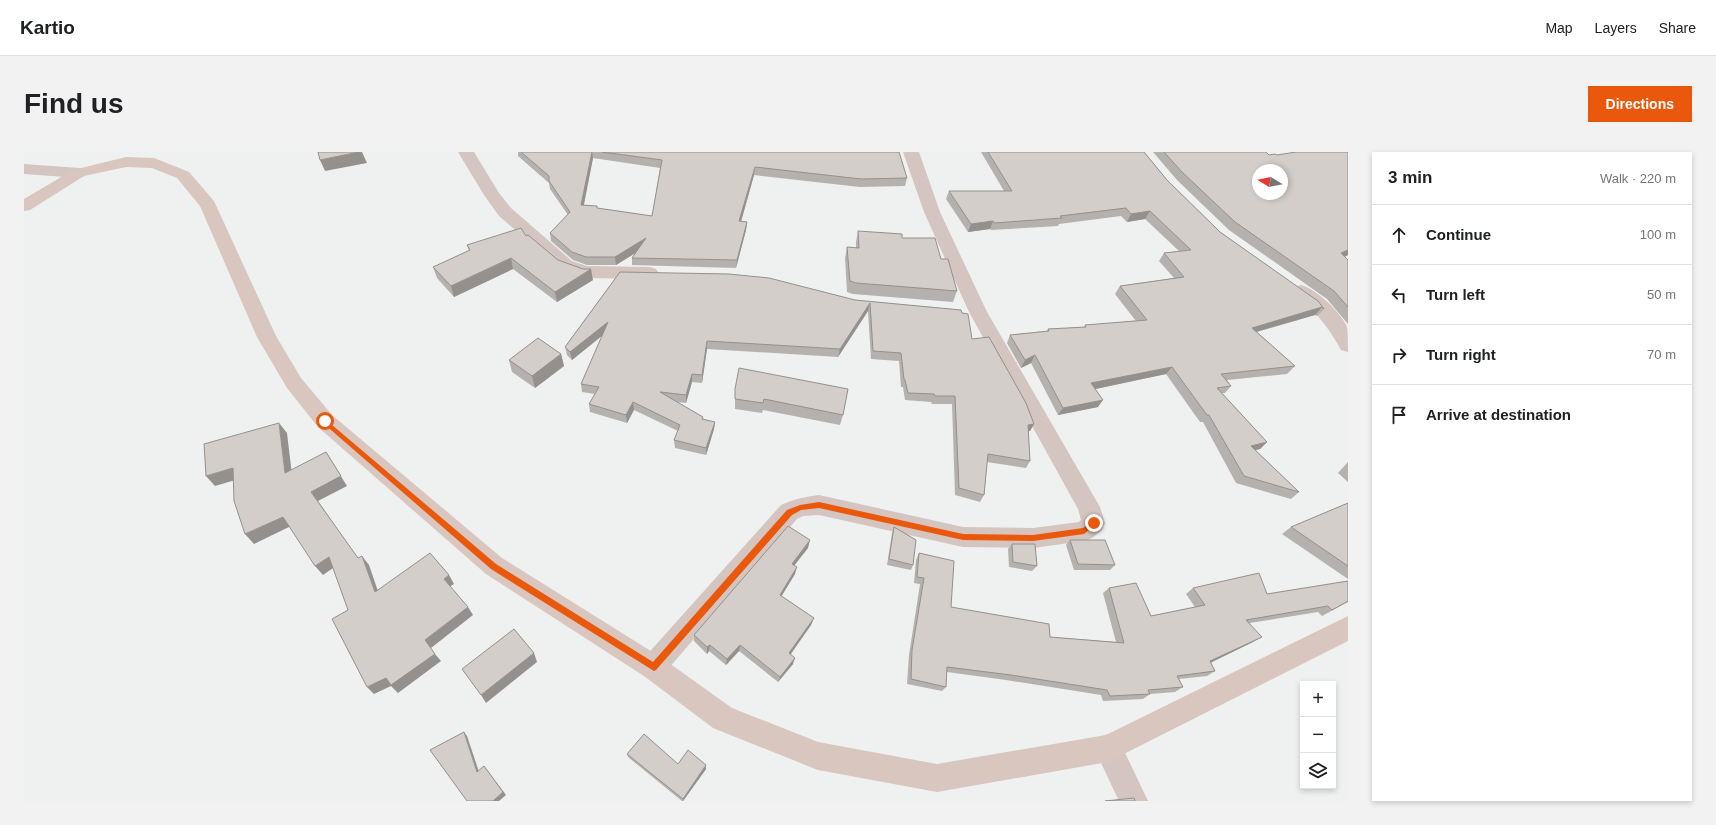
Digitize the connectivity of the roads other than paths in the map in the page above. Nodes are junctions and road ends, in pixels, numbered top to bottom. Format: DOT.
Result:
graph roads {
  1 [pos="466,152"];
  2 [pos="911,152"];
  3 [pos="24,169"];
  4 [pos="79,173"];
  5 [pos="24,206"];
  6 [pos="665,274"];
  7 [pos="1287,281"];
  8 [pos="1348,345"];
  9 [pos="1348,628"];
  10 [pos="654,667"];
  11 [pos="1108,748"];
  12 [pos="1134,801"];
  1 -- 6 [label="street"];
  2 -- 10 [label="street"];
  3 -- 4 [label="street"];
  4 -- 5 [label="main road"];
  4 -- 10 [label="main road"];
  7 -- 8 [label="street"];
  9 -- 11 [label="main road"];
  10 -- 11 [label="main road"];
  11 -- 12 [label="street"];
}
